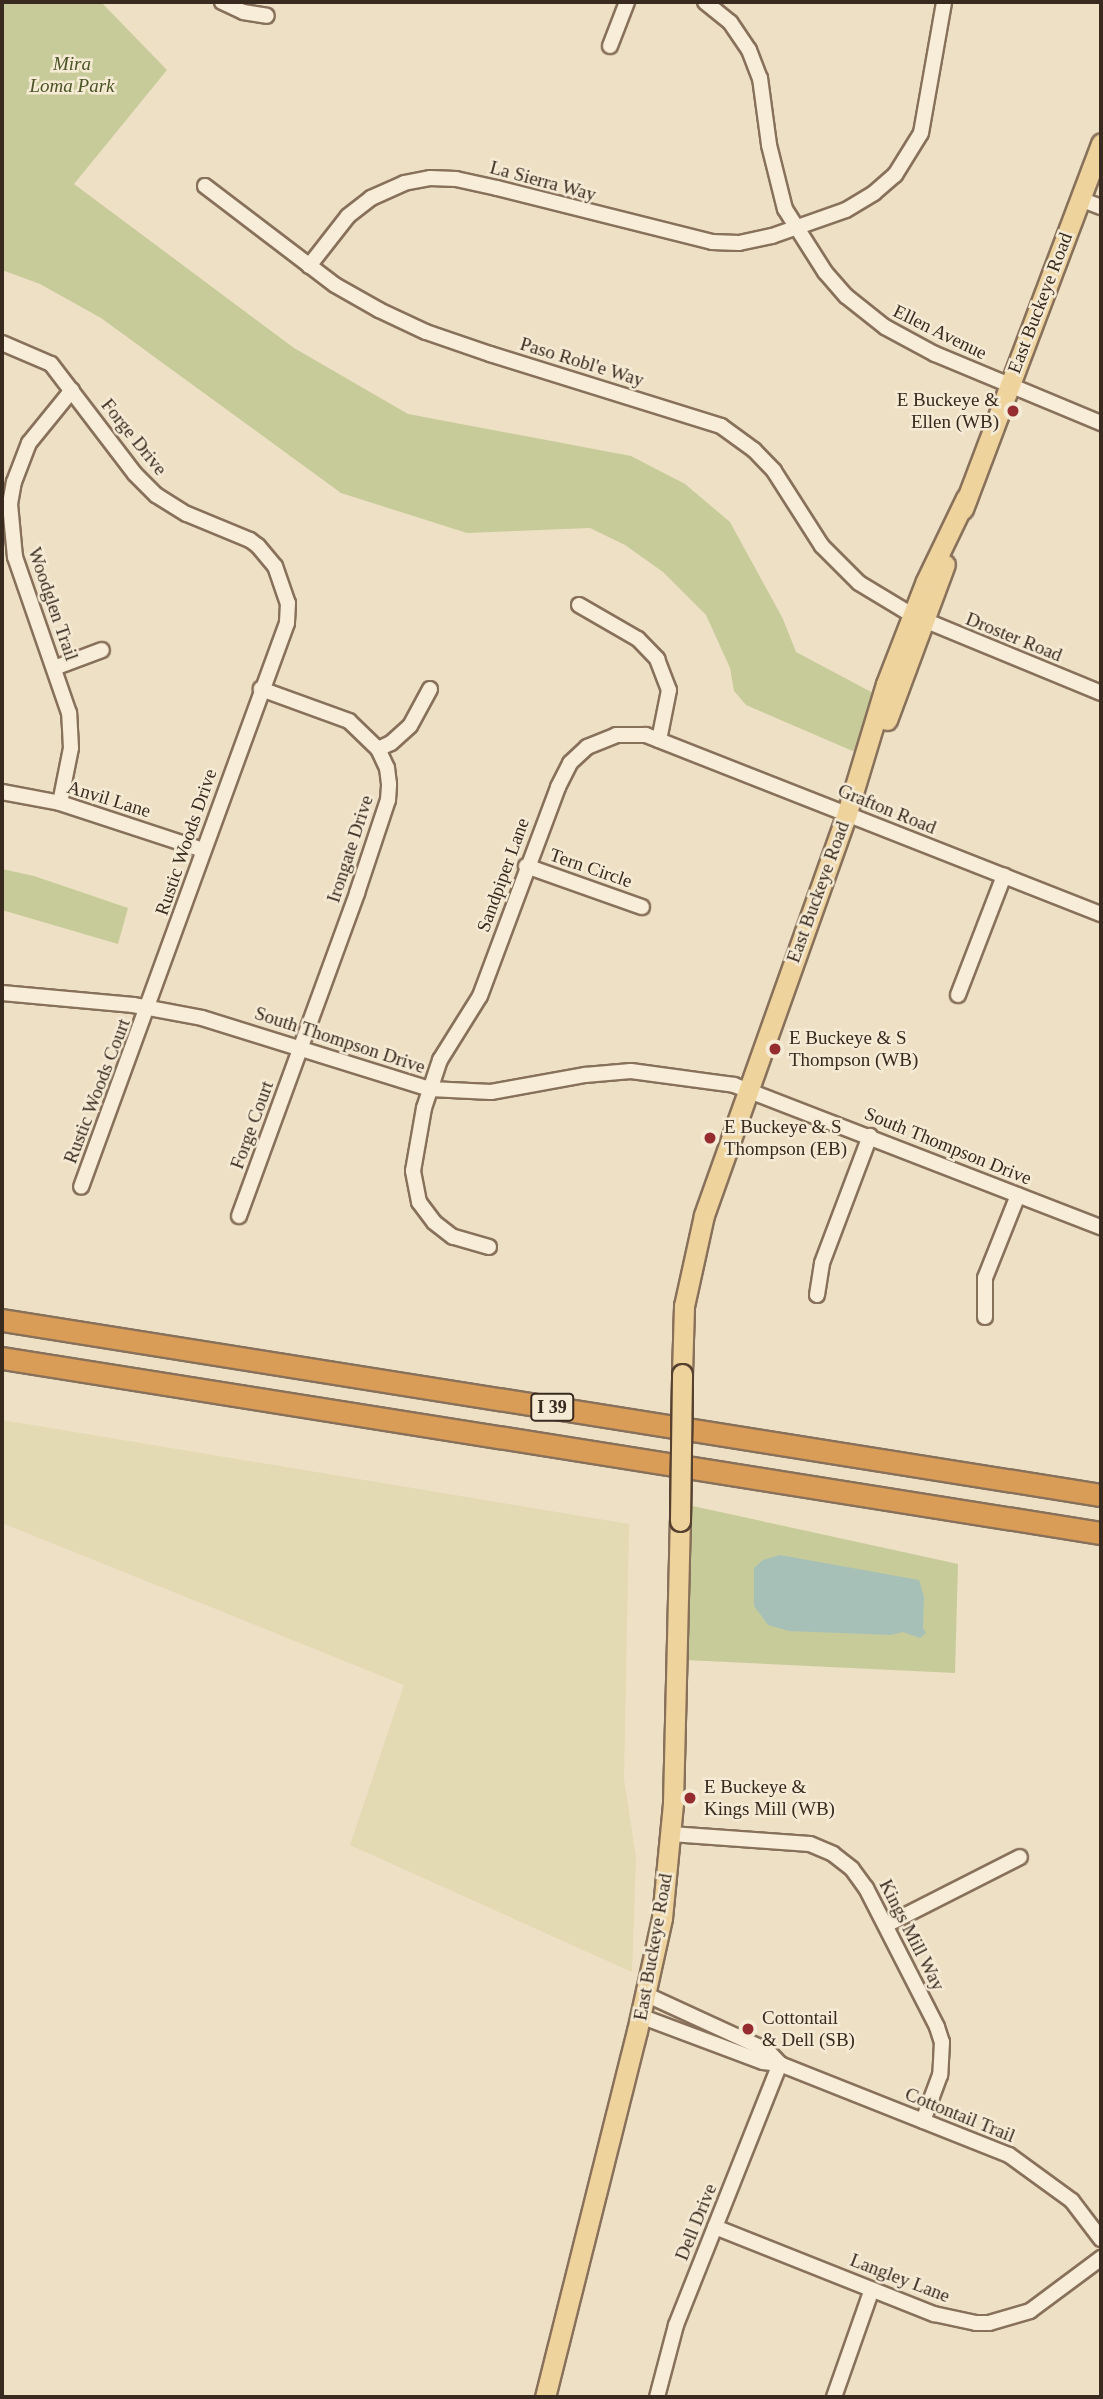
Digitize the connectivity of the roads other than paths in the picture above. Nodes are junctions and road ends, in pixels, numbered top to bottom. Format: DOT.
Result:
graph roads {
  1 [pos="222,2"];
  2 [pos="627,2"];
  3 [pos="705,2"];
  4 [pos="944,2"];
  5 [pos="267,16"];
  6 [pos="610,47"];
  7 [pos="1101,144"];
  8 [pos="205,186"];
  9 [pos="1080,199"];
  10 [pos="1101,207"];
  11 [pos="797,229"];
  12 [pos="309,266"];
  13 [pos="2,344"];
  14 [pos="1009,386"];
  15 [pos="72,390"];
  16 [pos="1101,423"];
  17 [pos="579,606"];
  18 [pos="919,618"];
  19 [pos="103,650"];
  20 [pos="54,668"];
  21 [pos="261,689"];
  22 [pos="430,689"];
  23 [pos="1101,693"];
  24 [pos="659,740"];
  25 [pos="378,748"];
  26 [pos="2,792"];
  27 [pos="60,803"];
  28 [pos="847,813"];
  29 [pos="203,850"];
  30 [pos="526,866"];
  31 [pos="1004,876"];
  32 [pos="642,907"];
  33 [pos="1101,914"];
  34 [pos="2,993"];
  35 [pos="958,995"];
  36 [pos="148,1007"];
  37 [pos="302,1047"];
  38 [pos="743,1088"];
  39 [pos="430,1089"];
  40 [pos="870,1136"];
  41 [pos="81,1187"];
  42 [pos="1018,1195"];
  43 [pos="239,1216"];
  44 [pos="1101,1227"];
  45 [pos="489,1247"];
  46 [pos="817,1295"];
  47 [pos="985,1317"];
  48 [pos="2,1320"];
  49 [pos="2,1358"];
  50 [pos="1101,1495"];
  51 [pos="1101,1533"];
  52 [pos="671,1834"];
  53 [pos="1020,1857"];
  54 [pos="886,1925"];
  55 [pos="645,1994"];
  56 [pos="640,2016"];
  57 [pos="780,2064"];
  58 [pos="923,2121"];
  59 [pos="715,2227"];
  60 [pos="1101,2239"];
  61 [pos="1101,2258"];
  62 [pos="872,2289"];
  63 [pos="545,2397"];
  64 [pos="657,2397"];
  65 [pos="834,2397"];
  1 -- 5 [label="street"];
  2 -- 6 [label="street"];
  3 -- 11 [label="street, Ellen Avenue"];
  4 -- 11 [label="street, La Sierra Way"];
  7 -- 9 [label="main road, East Buckeye Road"];
  8 -- 12 [label="street, Paso Robl'e Way"];
  9 -- 10 [label="street"];
  9 -- 14 [label="main road, East Buckeye Road"];
  11 -- 12 [label="street, La Sierra Way"];
  11 -- 14 [label="street, Ellen Avenue"];
  12 -- 18 [label="street, Paso Robl'e Way"];
  13 -- 15 [label="street, Forge Drive"];
  14 -- 16 [label="street, Ellen Avenue"];
  14 -- 18 [label="main road, East Buckeye Road"];
  15 -- 20 [label="street, Woodglen Trail"];
  15 -- 21 [label="street, Forge Drive"];
  17 -- 24 [label="street"];
  18 -- 23 [label="street, Droster Road"];
  18 -- 28 [label="main road, East Buckeye Road"];
  19 -- 20 [label="street"];
  20 -- 27 [label="street, Woodglen Trail"];
  21 -- 25 [label="street"];
  21 -- 29 [label="street, Rustic Woods Drive"];
  22 -- 25 [label="street"];
  24 -- 28 [label="street, Grafton Road"];
  24 -- 30 [label="street, Sandpiper Lane"];
  25 -- 37 [label="street, Irongate Drive"];
  26 -- 27 [label="street, Anvil Lane"];
  27 -- 29 [label="street, Anvil Lane"];
  28 -- 31 [label="street, Grafton Road"];
  28 -- 38 [label="main road, East Buckeye Road"];
  29 -- 36 [label="street, Rustic Woods Drive"];
  30 -- 32 [label="street, Tern Circle"];
  30 -- 39 [label="street, Sandpiper Lane"];
  31 -- 33 [label="street, Grafton Road"];
  31 -- 35 [label="street"];
  34 -- 36 [label="street, South Thompson Drive"];
  36 -- 37 [label="street, South Thompson Drive"];
  36 -- 41 [label="street, Rustic Woods Court"];
  37 -- 39 [label="street, South Thompson Drive"];
  37 -- 43 [label="street, Forge Court"];
  38 -- 39 [label="street, South Thompson Drive"];
  38 -- 40 [label="street, South Thompson Drive"];
  38 -- 52 [label="main road, East Buckeye Road, bridge"];
  39 -- 45 [label="street, Sandpiper Lane"];
  40 -- 42 [label="street, South Thompson Drive"];
  40 -- 46 [label="street"];
  42 -- 44 [label="street, South Thompson Drive"];
  42 -- 47 [label="street"];
  48 -- 50 [label="highway, I 39"];
  49 -- 51 [label="highway, I 39"];
  52 -- 54 [label="street, Kings Mill Way"];
  52 -- 55 [label="main road, East Buckeye Road"];
  53 -- 54 [label="street"];
  54 -- 58 [label="street, Kings Mill Way"];
  55 -- 56 [label="main road, East Buckeye Road"];
  55 -- 57 [label="street, Cottontail Trail"];
  56 -- 57 [label="street, Cottontail Trail"];
  56 -- 63 [label="main road, East Buckeye Road"];
  57 -- 58 [label="street, Cottontail Trail"];
  57 -- 59 [label="street, Dell Drive"];
  58 -- 60 [label="street, Cottontail Trail"];
  59 -- 62 [label="street, Langley Lane"];
  59 -- 64 [label="street, Dell Drive"];
  61 -- 62 [label="street, Langley Lane"];
  62 -- 65 [label="street"];
}
